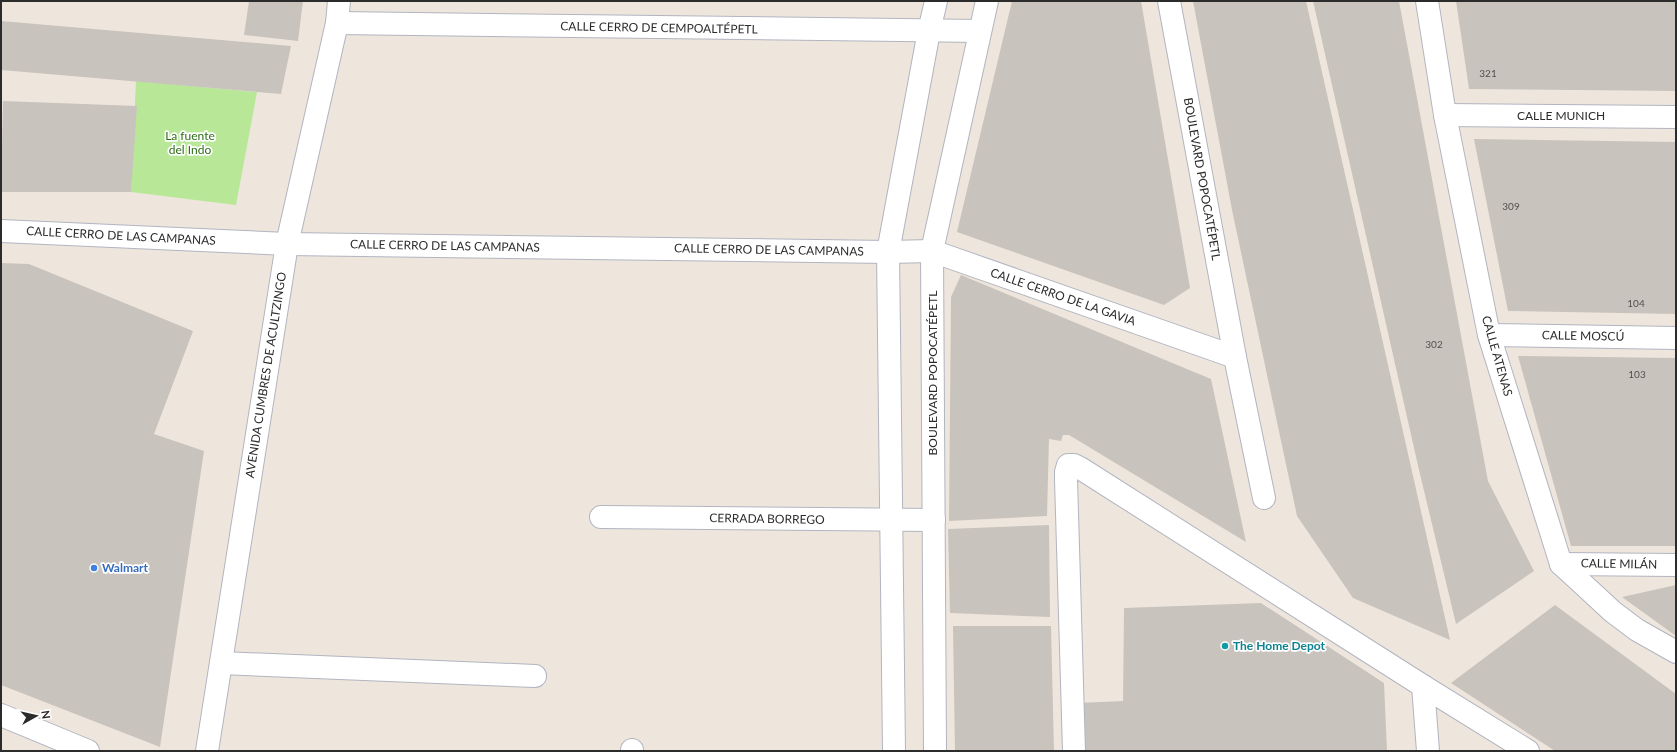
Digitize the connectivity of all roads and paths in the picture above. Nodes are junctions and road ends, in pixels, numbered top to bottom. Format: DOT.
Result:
graph roads {
  1 [pos="339,1"];
  2 [pos="936,1"];
  3 [pos="987,1"];
  4 [pos="1169,1"];
  5 [pos="1427,1"];
  6 [pos="337,23"];
  7 [pos="929,31"];
  8 [pos="980,31"];
  9 [pos="1445,115"];
  10 [pos="1676,117"];
  11 [pos="1,231"];
  12 [pos="287,244"];
  13 [pos="932,251"];
  14 [pos="888,252"];
  15 [pos="1489,335"];
  16 [pos="1676,338"];
  17 [pos="1235,357"];
  18 [pos="1264,498"];
  19 [pos="601,518"];
  20 [pos="891,520"];
  21 [pos="934,520"];
  22 [pos="1561,564"];
  23 [pos="1676,565"];
  24 [pos="1676,652"];
  25 [pos="221,663"];
  26 [pos="535,676"];
  27 [pos="1423,686"];
  28 [pos="1,716"];
  29 [pos="88,751"];
  30 [pos="208,751"];
  31 [pos="894,751"];
  32 [pos="935,751"];
  33 [pos="1074,751"];
  34 [pos="1428,751"];
  35 [pos="1528,751"];
  1 -- 6 [label="street, AVENIDA CUMBRES DE ACULTZINGO"];
  2 -- 7 [label="street"];
  3 -- 8 [label="street, BOULEVARD POPOCATÉPETL"];
  4 -- 17 [label="street, BOULEVARD POPOCATÉPETL"];
  5 -- 9 [label="street, CALLE ATENAS"];
  6 -- 7 [label="street, CALLE CERRO DE CEMPOALTÉPETL"];
  6 -- 12 [label="street, AVENIDA CUMBRES DE ACULTZINGO"];
  7 -- 8 [label="street, CALLE CERRO DE CEMPOALTÉPETL"];
  7 -- 14 [label="street"];
  8 -- 13 [label="street, BOULEVARD POPOCATÉPETL"];
  9 -- 10 [label="street, CALLE MUNICH"];
  9 -- 15 [label="street, CALLE ATENAS"];
  11 -- 12 [label="street, CALLE CERRO DE LAS CAMPANAS"];
  12 -- 14 [label="street, CALLE CERRO DE LAS CAMPANAS"];
  12 -- 25 [label="street, AVENIDA CUMBRES DE ACULTZINGO"];
  13 -- 14 [label="street, CALLE CERRO DE LA GAVIA"];
  13 -- 17 [label="street, CALLE CERRO DE LA GAVIA"];
  13 -- 21 [label="street, BOULEVARD POPOCATÉPETL"];
  14 -- 20 [label="street"];
  15 -- 16 [label="street, CALLE MOSCÚ"];
  15 -- 22 [label="street, CALLE ATENAS"];
  17 -- 18 [label="street, BOULEVARD POPOCATÉPETL"];
  19 -- 20 [label="street, CERRADA BORREGO"];
  20 -- 21 [label="street, CERRADA BORREGO"];
  20 -- 31 [label="street"];
  21 -- 32 [label="street, BOULEVARD POPOCATÉPETL"];
  22 -- 23 [label="street, CALLE MILÁN"];
  22 -- 24 [label="street, CALLE ATENAS"];
  25 -- 26 [label="street"];
  25 -- 30 [label="street, AVENIDA CUMBRES DE ACULTZINGO"];
  27 -- 33 [label="street"];
  27 -- 34 [label="street"];
  27 -- 35 [label="street"];
  28 -- 29 [label="street"];
}
